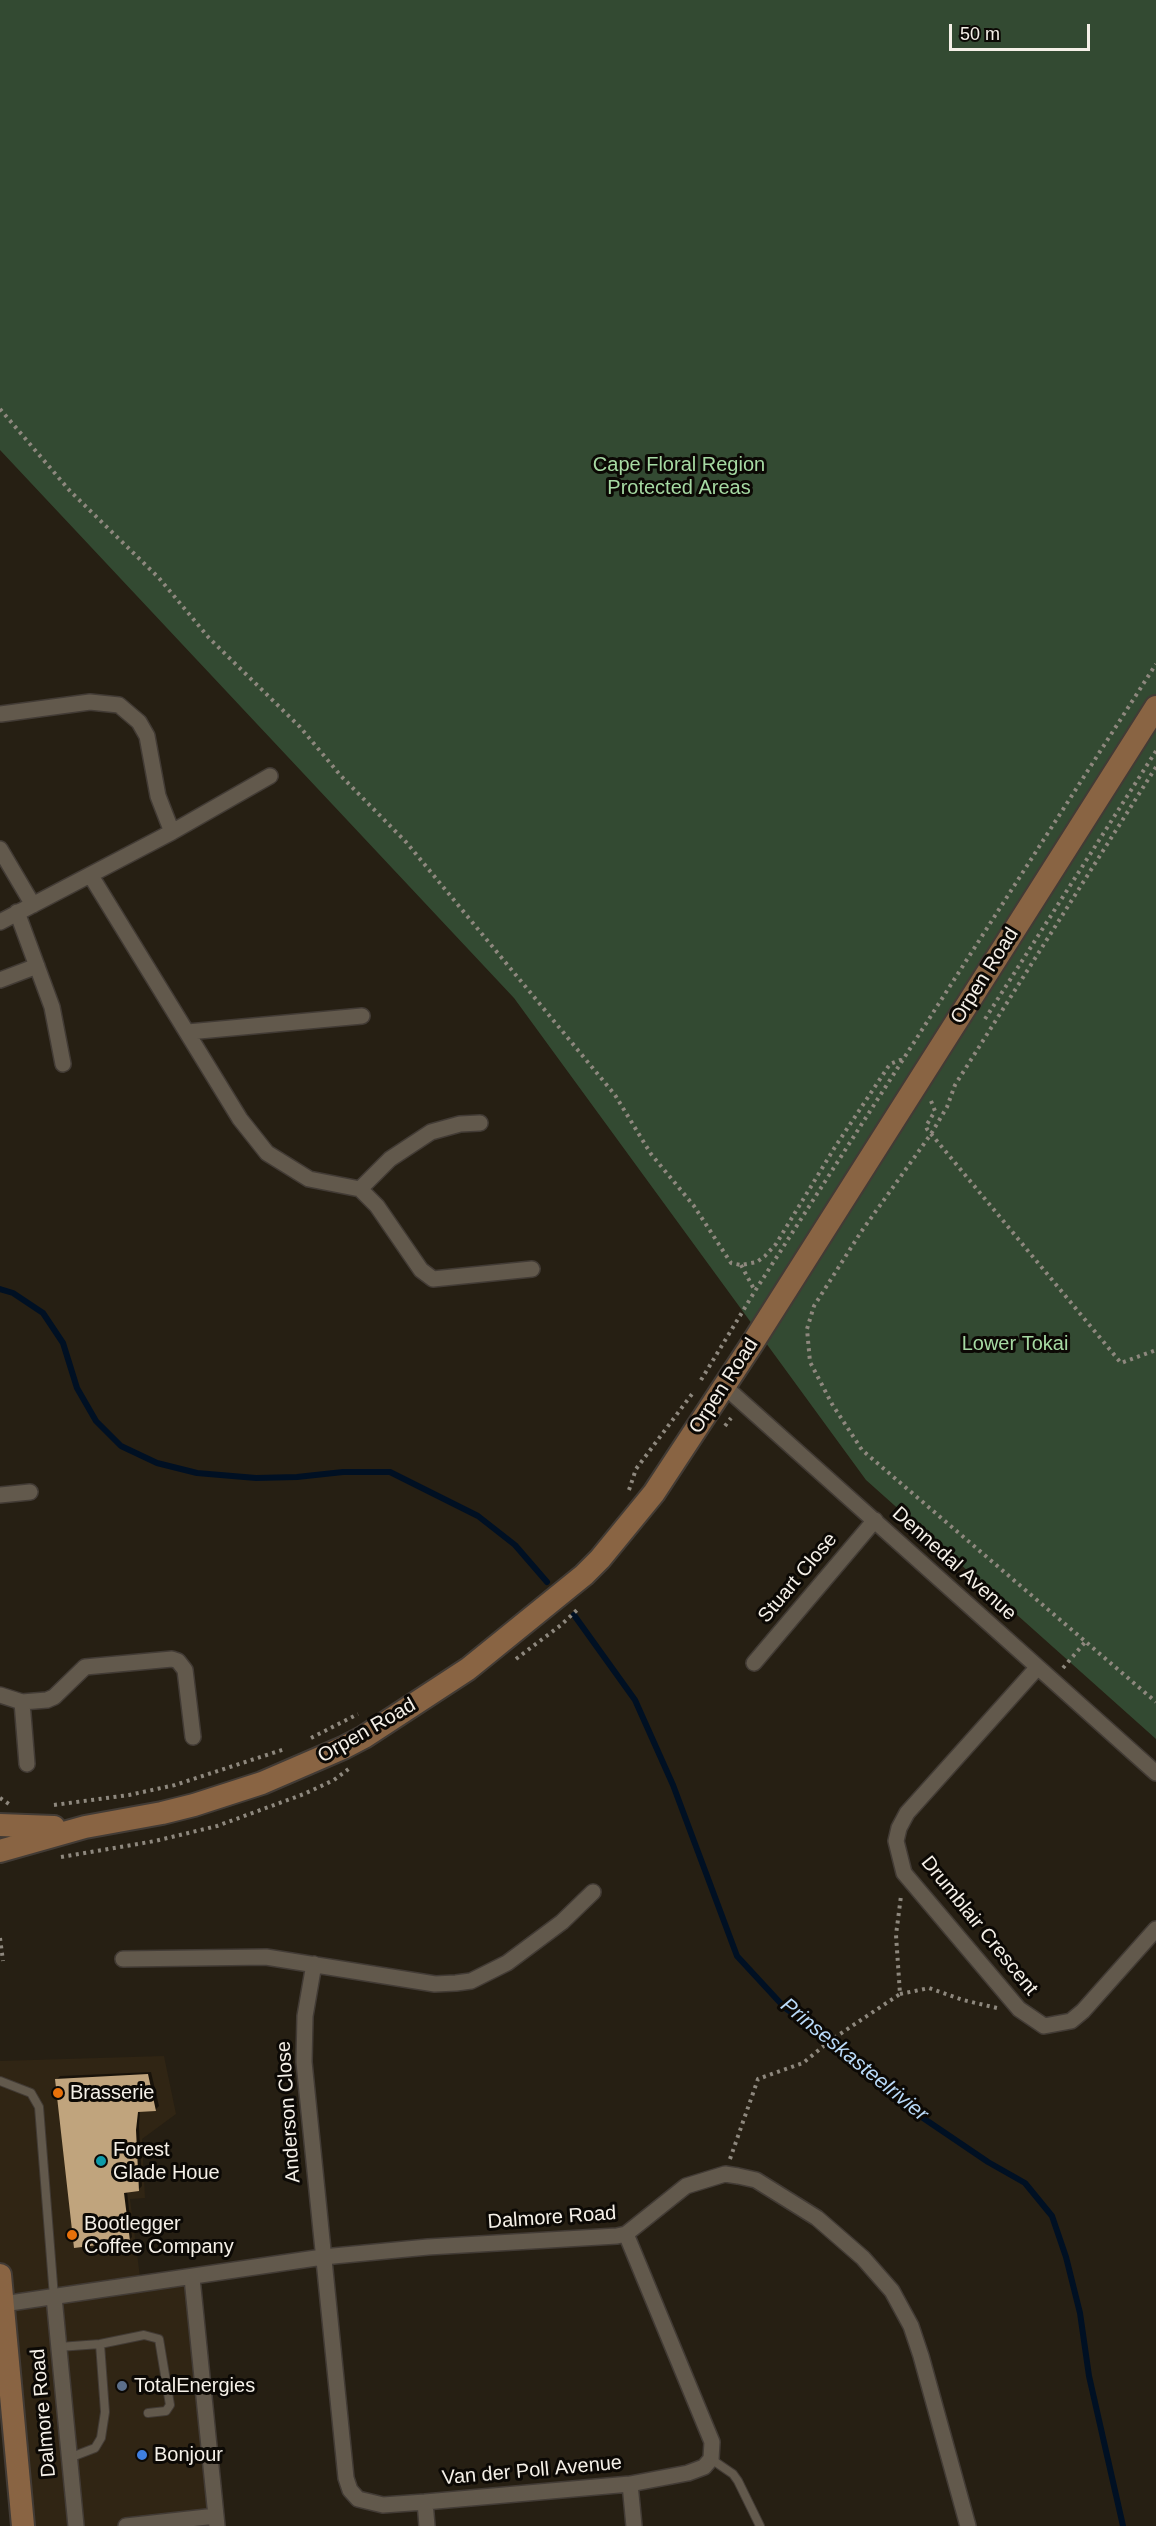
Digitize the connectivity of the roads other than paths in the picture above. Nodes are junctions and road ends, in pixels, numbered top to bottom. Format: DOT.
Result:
graph roads {
  1 [pos="1156,708"];
  2 [pos="1,714"];
  3 [pos="270,776"];
  4 [pos="172,832"];
  5 [pos="0,849"];
  6 [pos="91,876"];
  7 [pos="33,905"];
  8 [pos="17,912"];
  9 [pos="0,922"];
  10 [pos="37,966"];
  11 [pos="0,980"];
  12 [pos="362,1016"];
  13 [pos="188,1032"];
  14 [pos="63,1064"];
  15 [pos="480,1123"];
  16 [pos="360,1189"];
  17 [pos="531,1269"];
  18 [pos="723,1385"];
  19 [pos="30,1492"];
  20 [pos="0,1495"];
  21 [pos="875,1520"];
  22 [pos="754,1663"];
  23 [pos="1037,1668"];
  24 [pos="0,1695"];
  25 [pos="22,1702"];
  26 [pos="193,1737"];
  27 [pos="27,1764"];
  28 [pos="1156,1773"];
  29 [pos="0,1825"];
  30 [pos="85,1827"];
  31 [pos="0,1851"];
  32 [pos="593,1892"];
  33 [pos="1156,1929"];
  34 [pos="123,1959"];
  35 [pos="314,1964"];
  36 [pos="0,2080"];
  37 [pos="626,2234"];
  38 [pos="323,2257"];
  39 [pos="0,2275"];
  40 [pos="192,2278"];
  41 [pos="54,2297"];
  42 [pos="3,2304"];
  43 [pos="100,2344"];
  44 [pos="59,2347"];
  45 [pos="4,2386"];
  46 [pos="148,2413"];
  47 [pos="69,2458"];
  48 [pos="711,2459"];
  49 [pos="630,2484"];
  50 [pos="425,2502"];
  51 [pos="217,2521"];
  52 [pos="23,2526"];
  53 [pos="76,2526"];
  54 [pos="126,2526"];
  55 [pos="428,2526"];
  56 [pos="634,2526"];
  57 [pos="760,2526"];
  58 [pos="968,2526"];
  1 -- 18 [label="main road, Orpen Road"];
  2 -- 4 [label="street"];
  3 -- 4 [label="street"];
  4 -- 6 [label="street"];
  5 -- 7 [label="street"];
  6 -- 7 [label="street"];
  6 -- 13 [label="street"];
  7 -- 8 [label="street"];
  8 -- 9 [label="street"];
  8 -- 10 [label="street"];
  10 -- 11 [label="street"];
  10 -- 14 [label="street"];
  12 -- 13 [label="street"];
  13 -- 16 [label="street"];
  15 -- 16 [label="street"];
  16 -- 17 [label="street"];
  18 -- 21 [label="street, Dennedal Avenue"];
  18 -- 30 [label="main road, Orpen Road"];
  19 -- 20 [label="street"];
  21 -- 22 [label="street, Stuart Close"];
  21 -- 23 [label="street, Dennedal Avenue"];
  23 -- 28 [label="street, Dennedal Avenue"];
  23 -- 33 [label="street, Drumblair Crescent"];
  24 -- 25 [label="street"];
  25 -- 26 [label="street"];
  25 -- 27 [label="street"];
  29 -- 30 [label="main road, Orpen Road"];
  30 -- 31 [label="main road, Orpen Road"];
  32 -- 35 [label="street"];
  34 -- 35 [label="street"];
  35 -- 38 [label="street, Anderson Close"];
  36 -- 41 [label="lane"];
  37 -- 38 [label="street, Dalmore Road"];
  37 -- 48 [label="street"];
  37 -- 58 [label="street, Dalmore Road"];
  38 -- 40 [label="street, Dalmore Road"];
  38 -- 50 [label="street, Van der Poll Avenue"];
  39 -- 42 [label="main road"];
  40 -- 41 [label="street, Dalmore Road"];
  40 -- 51 [label="street"];
  41 -- 42 [label="street, Dalmore Road"];
  41 -- 44 [label="street, Dalmore Road"];
  42 -- 45 [label="main road"];
  43 -- 44 [label="lane"];
  43 -- 46 [label="lane"];
  43 -- 47 [label="lane"];
  44 -- 47 [label="street, Dalmore Road"];
  45 -- 52 [label="main road"];
  47 -- 53 [label="street, Dalmore Road"];
  48 -- 49 [label="street, Van der Poll Avenue"];
  48 -- 57 [label="lane"];
  49 -- 50 [label="street, Van der Poll Avenue"];
  49 -- 56 [label="street"];
  50 -- 55 [label="street"];
  51 -- 54 [label="street"];
}
